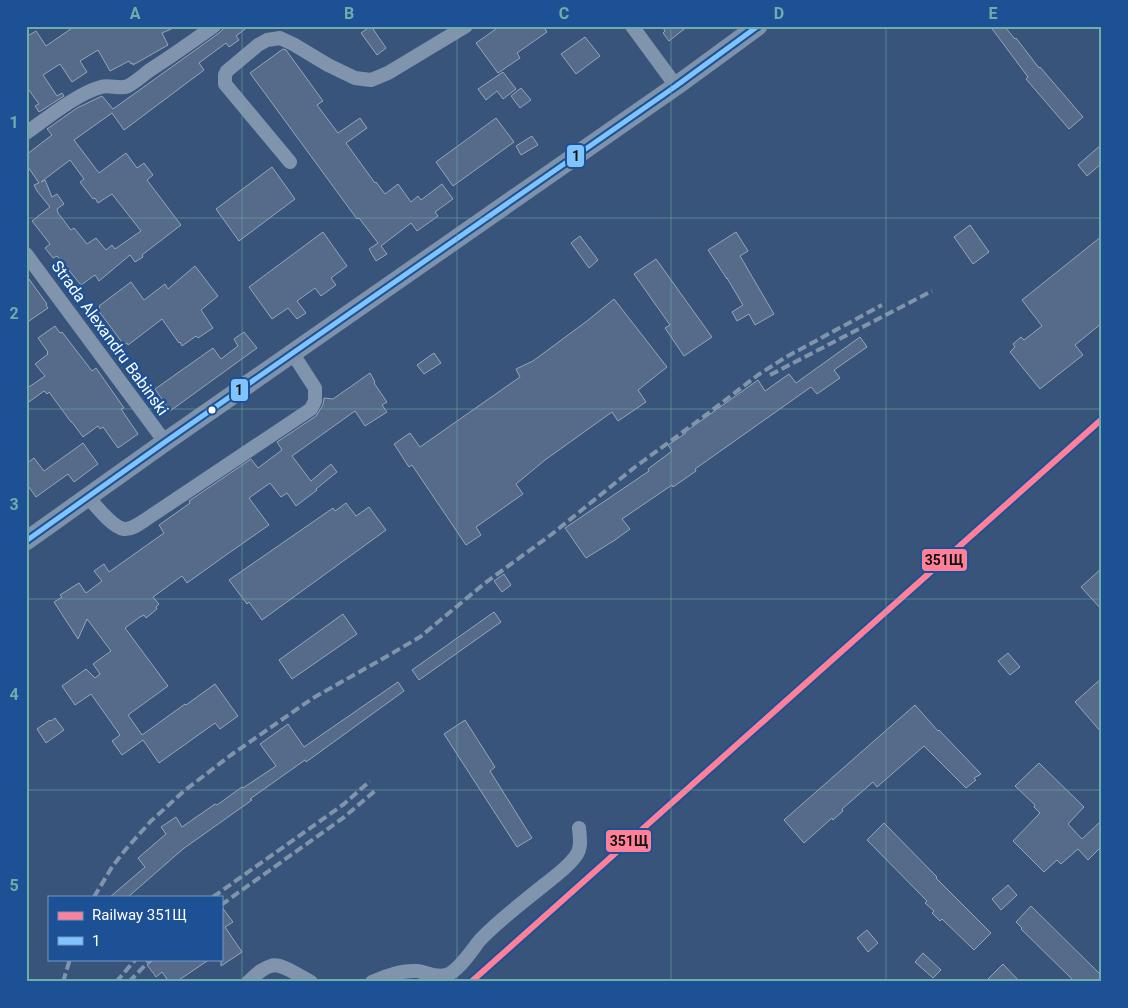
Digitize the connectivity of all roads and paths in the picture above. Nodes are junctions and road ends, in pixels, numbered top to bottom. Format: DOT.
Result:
graph roads {
  1 [pos="214,26"];
  2 [pos="466,26"];
  3 [pos="632,26"];
  4 [pos="758,26"];
  5 [pos="676,86"];
  6 [pos="26,133"];
  7 [pos="290,162"];
  8 [pos="26,254"];
  9 [pos="293,354"];
  10 [pos="166,442"];
  11 [pos="88,498"];
  12 [pos="26,541"];
  13 [pos="579,828"];
  14 [pos="248,982"];
  15 [pos="310,982"];
  16 [pos="372,982"];
  1 -- 6 [label="street"];
  2 -- 7 [label="street"];
  3 -- 5 [label="street"];
  4 -- 5 [label="main road"];
  5 -- 9 [label="main road"];
  8 -- 10 [label="street, Strada Alexandru Babinski"];
  9 -- 10 [label="main road"];
  9 -- 11 [label="street"];
  10 -- 11 [label="main road"];
  11 -- 12 [label="main road"];
  13 -- 16 [label="street"];
  14 -- 15 [label="street"];
}
